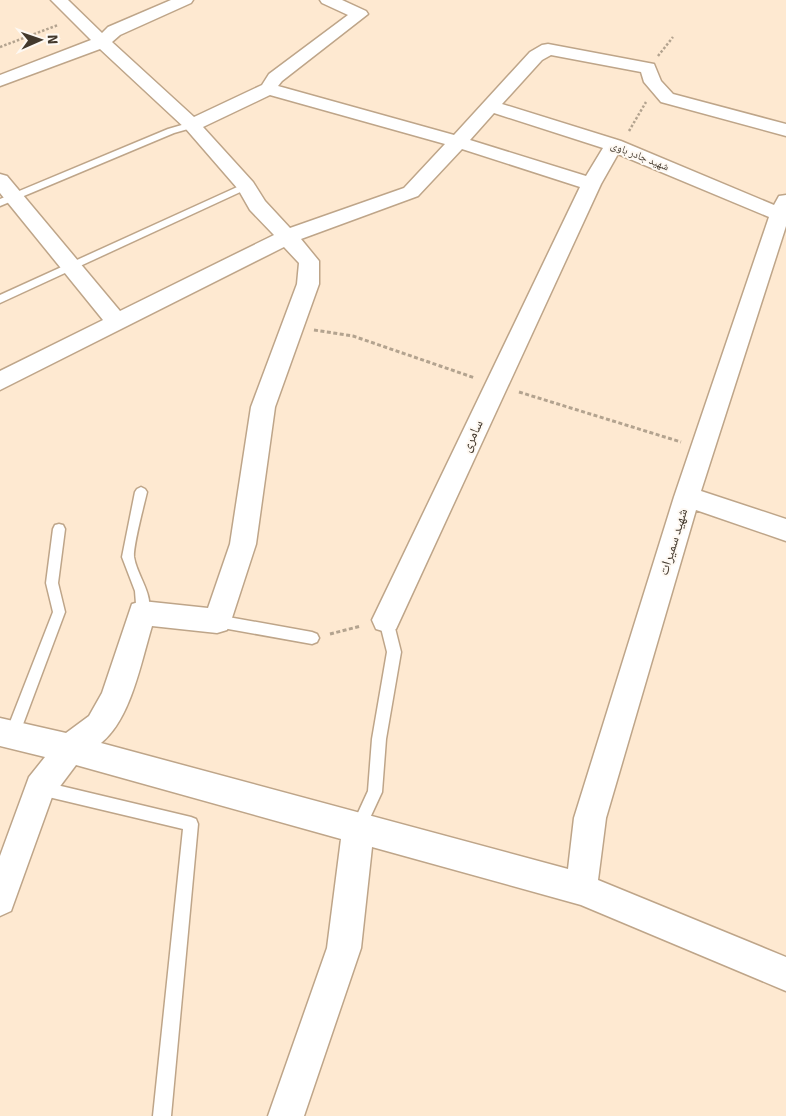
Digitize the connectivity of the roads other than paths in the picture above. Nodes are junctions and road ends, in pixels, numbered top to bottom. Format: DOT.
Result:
graph roads {
  1 [pos="185,0"];
  2 [pos="328,0"];
  3 [pos="71,7"];
  4 [pos="102,42"];
  5 [pos="0,81"];
  6 [pos="268,89"];
  7 [pos="491,106"];
  8 [pos="192,125"];
  9 [pos="786,130"];
  10 [pos="458,142"];
  11 [pos="614,145"];
  12 [pos="0,180"];
  13 [pos="591,184"];
  14 [pos="246,186"];
  15 [pos="7,200"];
  16 [pos="784,210"];
  17 [pos="287,237"];
  18 [pos="71,266"];
  19 [pos="0,299"];
  20 [pos="117,322"];
  21 [pos="0,381"];
  22 [pos="141,492"];
  23 [pos="687,497"];
  24 [pos="60,529"];
  25 [pos="786,530"];
  26 [pos="142,612"];
  27 [pos="386,620"];
  28 [pos="217,622"];
  29 [pos="312,638"];
  30 [pos="6,734"];
  31 [pos="70,749"];
  32 [pos="40,788"];
  33 [pos="358,828"];
  34 [pos="581,889"];
  35 [pos="0,900"];
  36 [pos="786,974"];
  37 [pos="162,1116"];
  38 [pos="286,1116"];
  1 -- 4 [label="street"];
  2 -- 6 [label="street"];
  3 -- 4 [label="street"];
  4 -- 5 [label="street"];
  4 -- 8 [label="street"];
  6 -- 8 [label="street"];
  6 -- 10 [label="street"];
  7 -- 9 [label="street"];
  7 -- 10 [label="street"];
  7 -- 11 [label="street, شهید جادر باوی"];
  8 -- 14 [label="street"];
  8 -- 15 [label="lane"];
  10 -- 13 [label="street"];
  10 -- 17 [label="street"];
  11 -- 13 [label="street, سامری"];
  11 -- 16 [label="street, شهید جادر باوی"];
  12 -- 15 [label="street"];
  13 -- 27 [label="street, سامری"];
  14 -- 17 [label="street"];
  14 -- 18 [label="lane"];
  15 -- 18 [label="street"];
  16 -- 23 [label="street, شهید سمیرات"];
  17 -- 20 [label="street"];
  17 -- 28 [label="street"];
  18 -- 19 [label="lane"];
  18 -- 20 [label="street"];
  20 -- 21 [label="street"];
  22 -- 26 [label="lane"];
  23 -- 25 [label="street"];
  23 -- 34 [label="street, شهید سمیرات"];
  24 -- 30 [label="lane"];
  26 -- 28 [label="street"];
  26 -- 31 [label="street"];
  27 -- 33 [label="lane"];
  28 -- 29 [label="lane"];
  30 -- 31 [label="street"];
  31 -- 32 [label="street"];
  31 -- 33 [label="street"];
  32 -- 35 [label="street"];
  32 -- 37 [label="lane"];
  33 -- 34 [label="street"];
  33 -- 38 [label="street"];
  34 -- 36 [label="street"];
}
